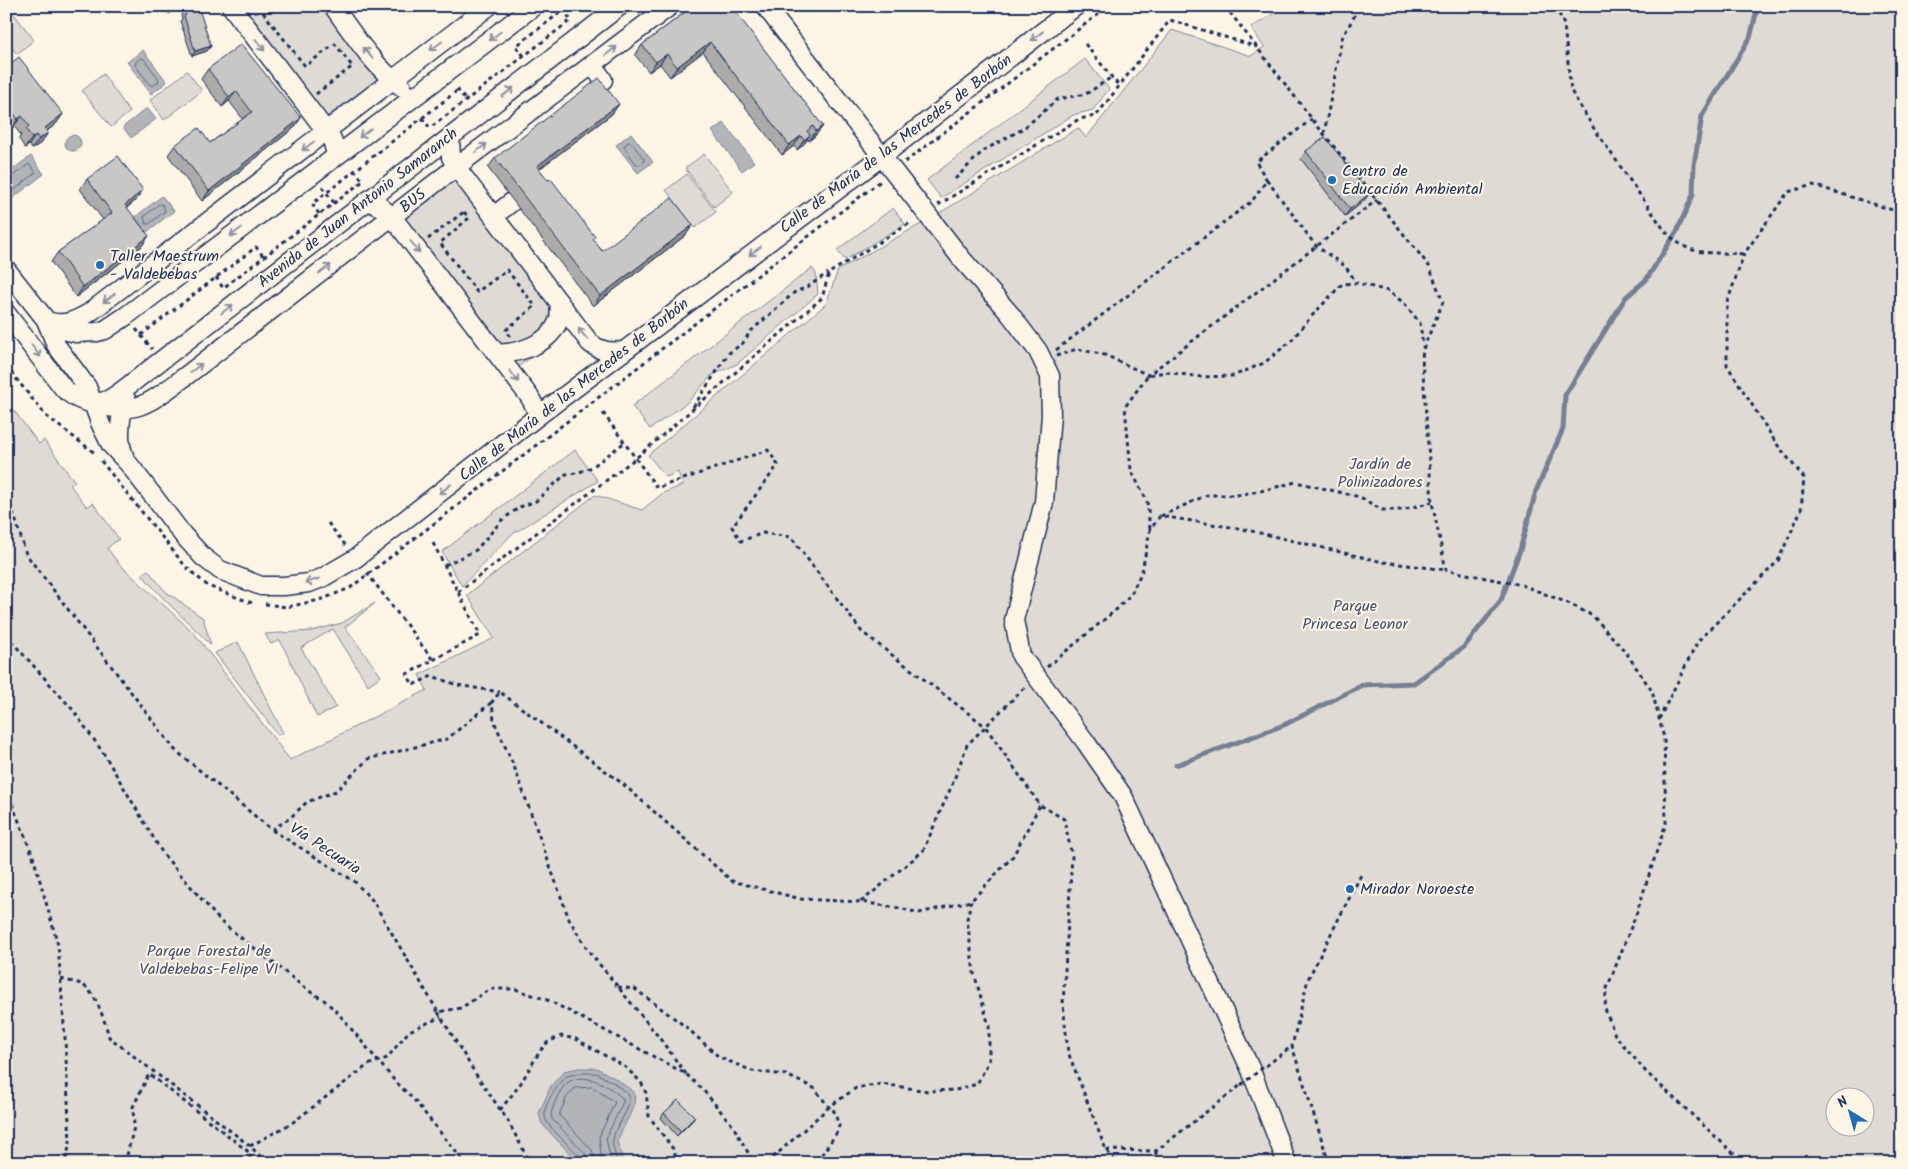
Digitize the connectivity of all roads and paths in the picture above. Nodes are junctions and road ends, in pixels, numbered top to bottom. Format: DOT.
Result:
graph roads {
  1 [pos="231,6"];
  2 [pos="258,6"];
  3 [pos="332,6"];
  4 [pos="489,6"];
  5 [pos="534,6"];
  6 [pos="569,6"];
  7 [pos="620,6"];
  8 [pos="670,6"];
  9 [pos="765,6"];
  10 [pos="1076,6"];
  11 [pos="1225,6"];
  12 [pos="1360,6"];
  13 [pos="1556,6"];
  14 [pos="563,10"];
  15 [pos="1085,44"];
  16 [pos="1257,48"];
  17 [pos="524,56"];
  18 [pos="359,61"];
  19 [pos="593,65"];
  20 [pos="352,66"];
  21 [pos="1112,77"];
  22 [pos="603,80"];
  23 [pos="393,81"];
  24 [pos="453,84"];
  25 [pos="1119,86"];
  26 [pos="458,90"];
  27 [pos="419,92"];
  28 [pos="315,94"];
  29 [pos="466,101"];
  30 [pos="470,107"];
  31 [pos="422,118"];
  32 [pos="1312,119"];
  33 [pos="326,131"];
  34 [pos="1324,134"];
  35 [pos="450,138"];
  36 [pos="336,156"];
  37 [pos="881,157"];
  38 [pos="456,167"];
  39 [pos="355,171"];
  40 [pos="956,179"];
  41 [pos="1267,180"];
  42 [pos="321,186"];
  43 [pos="327,193"];
  44 [pos="1376,200"];
  45 [pos="369,201"];
  46 [pos="513,201"];
  47 [pos="334,203"];
  48 [pos="471,207"];
  49 [pos="338,208"];
  50 [pos="464,212"];
  51 [pos="925,213"];
  52 [pos="1902,213"];
  53 [pos="319,214"];
  54 [pos="494,216"];
  55 [pos="393,218"];
  56 [pos="427,240"];
  57 [pos="1316,246"];
  58 [pos="1744,254"];
  59 [pos="264,257"];
  60 [pos="6,269"];
  61 [pos="829,273"];
  62 [pos="216,277"];
  63 [pos="1357,283"];
  64 [pos="560,303"];
  65 [pos="6,312"];
  66 [pos="41,314"];
  67 [pos="126,316"];
  68 [pos="141,335"];
  69 [pos="1423,349"];
  70 [pos="521,351"];
  71 [pos="624,351"];
  72 [pos="497,354"];
  73 [pos="161,360"];
  74 [pos="1042,362"];
  75 [pos="6,366"];
  76 [pos="1148,376"];
  77 [pos="136,380"];
  78 [pos="94,404"];
  79 [pos="123,409"];
  80 [pos="690,412"];
  81 [pos="603,413"];
  82 [pos="538,416"];
  83 [pos="624,442"];
  84 [pos="636,458"];
  85 [pos="128,463"];
  86 [pos="116,479"];
  87 [pos="6,489"];
  88 [pos="1432,502"];
  89 [pos="1160,516"];
  90 [pos="328,523"];
  91 [pos="1150,530"];
  92 [pos="433,543"];
  93 [pos="350,551"];
  94 [pos="445,565"];
  95 [pos="363,568"];
  96 [pos="1446,570"];
  97 [pos="458,592"];
  98 [pos="6,635"];
  99 [pos="433,660"];
  100 [pos="1035,677"];
  101 [pos="500,692"];
  102 [pos="492,702"];
  103 [pos="1659,719"];
  104 [pos="985,726"];
  105 [pos="6,789"];
  106 [pos="1040,805"];
  107 [pos="272,830"];
  108 [pos="1362,873"];
  109 [pos="971,901"];
  110 [pos="860,902"];
  111 [pos="61,979"];
  112 [pos="618,986"];
  113 [pos="438,1012"];
  114 [pos="441,1017"];
  115 [pos="1292,1046"];
  116 [pos="379,1061"];
  117 [pos="686,1074"];
  118 [pos="829,1107"];
  119 [pos="500,1110"];
  120 [pos="250,1146"];
  121 [pos="1106,1150"];
  122 [pos="1156,1151"];
  123 [pos="65,1163"];
  124 [pos="125,1163"];
  125 [pos="250,1163"];
  126 [pos="263,1163"];
  127 [pos="465,1163"];
  128 [pos="530,1163"];
  129 [pos="677,1163"];
  130 [pos="754,1163"];
  131 [pos="767,1163"];
  132 [pos="816,1163"];
  133 [pos="1117,1163"];
  134 [pos="1156,1163"];
  135 [pos="1287,1163"];
  136 [pos="1329,1163"];
  137 [pos="1744,1163"];
  1 -- 33 [label="street, one-way"];
  2 -- 20 [label="path"];
  23 -- 3 [label="street, one-way"];
  4 -- 23 [label="street, one-way"];
  5 -- 27 [label="street, one-way"];
  6 -- 14 [label="path"];
  35 -- 7 [label="street, Avenida de Juan Antonio Samaranch, one-way"];
  19 -- 8 [label="street, BUS, one-way"];
  9 -- 37 [label="street"];
  10 -- 37 [label="street, Calle de María de las Mercedes de Borbón, one-way"];
  11 -- 16 [label="path"];
  12 -- 34 [label="path"];
  13 -- 58 [label="path"];
  14 -- 17 [label="path"];
  14 -- 17 [label="path"];
  15 -- 21 [label="path"];
  16 -- 25 [label="path"];
  16 -- 32 [label="path"];
  17 -- 29 [label="path"];
  18 -- 20 [label="path"];
  19 -- 22 [label="street"];
  38 -- 19 [label="street, BUS, one-way"];
  20 -- 28 [label="path"];
  21 -- 25 [label="path"];
  21 -- 40 [label="path"];
  23 -- 27 [label="street"];
  23 -- 33 [label="street"];
  24 -- 26 [label="path"];
  25 -- 51 [label="path"];
  26 -- 29 [label="path"];
  26 -- 31 [label="path"];
  27 -- 36 [label="street, one-way"];
  29 -- 30 [label="path"];
  29 -- 31 [label="path"];
  31 -- 39 [label="path"];
  32 -- 34 [label="path"];
  32 -- 41 [label="path"];
  33 -- 36 [label="street"];
  33 -- 66 [label="street, one-way"];
  34 -- 44 [label="path"];
  35 -- 38 [label="street"];
  35 -- 45 [label="street, Avenida de Juan Antonio Samaranch"];
  36 -- 67 [label="street, one-way"];
  37 -- 51 [label="street"];
  37 -- 71 [label="street, Calle de María de las Mercedes de Borbón, one-way"];
  38 -- 54 [label="street"];
  38 -- 55 [label="street, BUS"];
  39 -- 43 [label="path"];
  39 -- 47 [label="path"];
  41 -- 57 [label="path"];
  41 -- 74 [label="path"];
  42 -- 43 [label="path"];
  43 -- 47 [label="path"];
  43 -- 53 [label="path"];
  44 -- 57 [label="path"];
  44 -- 69 [label="path"];
  45 -- 55 [label="street"];
  73 -- 45 [label="street, Avenida de Juan Antonio Samaranch, one-way"];
  46 -- 54 [label="street"];
  47 -- 49 [label="path"];
  47 -- 53 [label="path"];
  48 -- 50 [label="path"];
  50 -- 56 [label="path"];
  50 -- 70 [label="path"];
  51 -- 61 [label="path"];
  51 -- 74 [label="street"];
  52 -- 58 [label="path"];
  53 -- 59 [label="path"];
  54 -- 64 [label="street"];
  55 -- 72 [label="street, one-way"];
  79 -- 55 [label="street, BUS, one-way"];
  57 -- 63 [label="path"];
  57 -- 76 [label="path"];
  58 -- 103 [label="path"];
  59 -- 62 [label="path"];
  59 -- 62 [label="path"];
  60 -- 66 [label="street, Calle de María de las Mercedes de Borbón"];
  61 -- 80 [label="path"];
  61 -- 80 [label="path"];
  62 -- 68 [label="path"];
  63 -- 69 [label="path"];
  63 -- 76 [label="path"];
  64 -- 70 [label="street"];
  71 -- 64 [label="street, one-way"];
  65 -- 78 [label="street, one-way"];
  66 -- 67 [label="street"];
  66 -- 78 [label="street, Calle de María de las Mercedes de Borbón"];
  67 -- 68 [label="path"];
  68 -- 73 [label="path"];
  69 -- 88 [label="path"];
  70 -- 72 [label="street"];
  71 -- 82 [label="street, Calle de María de las Mercedes de Borbón"];
  72 -- 82 [label="street, one-way"];
  73 -- 77 [label="street, Avenida de Juan Antonio Samaranch"];
  74 -- 76 [label="path"];
  74 -- 100 [label="street"];
  75 -- 86 [label="path"];
  76 -- 91 [label="path"];
  77 -- 78 [label="street, Avenida de Juan Antonio Samaranch"];
  77 -- 79 [label="street"];
  78 -- 79 [label="street"];
  78 -- 85 [label="street, Calle de María de las Mercedes de Borbón"];
  79 -- 85 [label="street"];
  80 -- 84 [label="path"];
  81 -- 83 [label="path"];
  82 -- 85 [label="street, Calle de María de las Mercedes de Borbón, one-way"];
  83 -- 84 [label="path"];
  83 -- 94 [label="path"];
  84 -- 97 [label="path"];
  84 -- 104 [label="path"];
  87 -- 107 [label="path, Vía Pecuaria"];
  88 -- 89 [label="path"];
  88 -- 96 [label="path"];
  89 -- 91 [label="path"];
  89 -- 96 [label="path"];
  90 -- 93 [label="path"];
  91 -- 100 [label="path"];
  92 -- 94 [label="path"];
  94 -- 97 [label="path"];
  95 -- 99 [label="path"];
  96 -- 103 [label="path"];
  97 -- 99 [label="path"];
  98 -- 116 [label="path"];
  99 -- 101 [label="path"];
  100 -- 104 [label="path"];
  100 -- 135 [label="street"];
  101 -- 102 [label="path"];
  101 -- 110 [label="path"];
  102 -- 107 [label="path"];
  102 -- 112 [label="path"];
  103 -- 137 [label="path"];
  104 -- 106 [label="path"];
  104 -- 110 [label="path"];
  105 -- 111 [label="path"];
  106 -- 109 [label="path"];
  106 -- 121 [label="path"];
  107 -- 113 [label="path, Vía Pecuaria"];
  108 -- 115 [label="path"];
  109 -- 110 [label="path"];
  109 -- 118 [label="path"];
  111 -- 120 [label="path"];
  111 -- 123 [label="path"];
  112 -- 117 [label="path"];
  112 -- 118 [label="path"];
  113 -- 114 [label="path, Vía Pecuaria"];
  113 -- 117 [label="path"];
  114 -- 116 [label="path"];
  114 -- 119 [label="path, Vía Pecuaria"];
  115 -- 122 [label="path, bridge"];
  115 -- 136 [label="path"];
  116 -- 120 [label="path"];
  116 -- 127 [label="path"];
  117 -- 130 [label="path"];
  118 -- 131 [label="path"];
  118 -- 132 [label="path"];
  119 -- 128 [label="path, Vía Pecuaria"];
  119 -- 129 [label="path"];
  120 -- 126 [label="path"];
  121 -- 122 [label="path"];
  121 -- 133 [label="path"];
  122 -- 134 [label="path"];
  124 -- 125 [label="path"];
}
